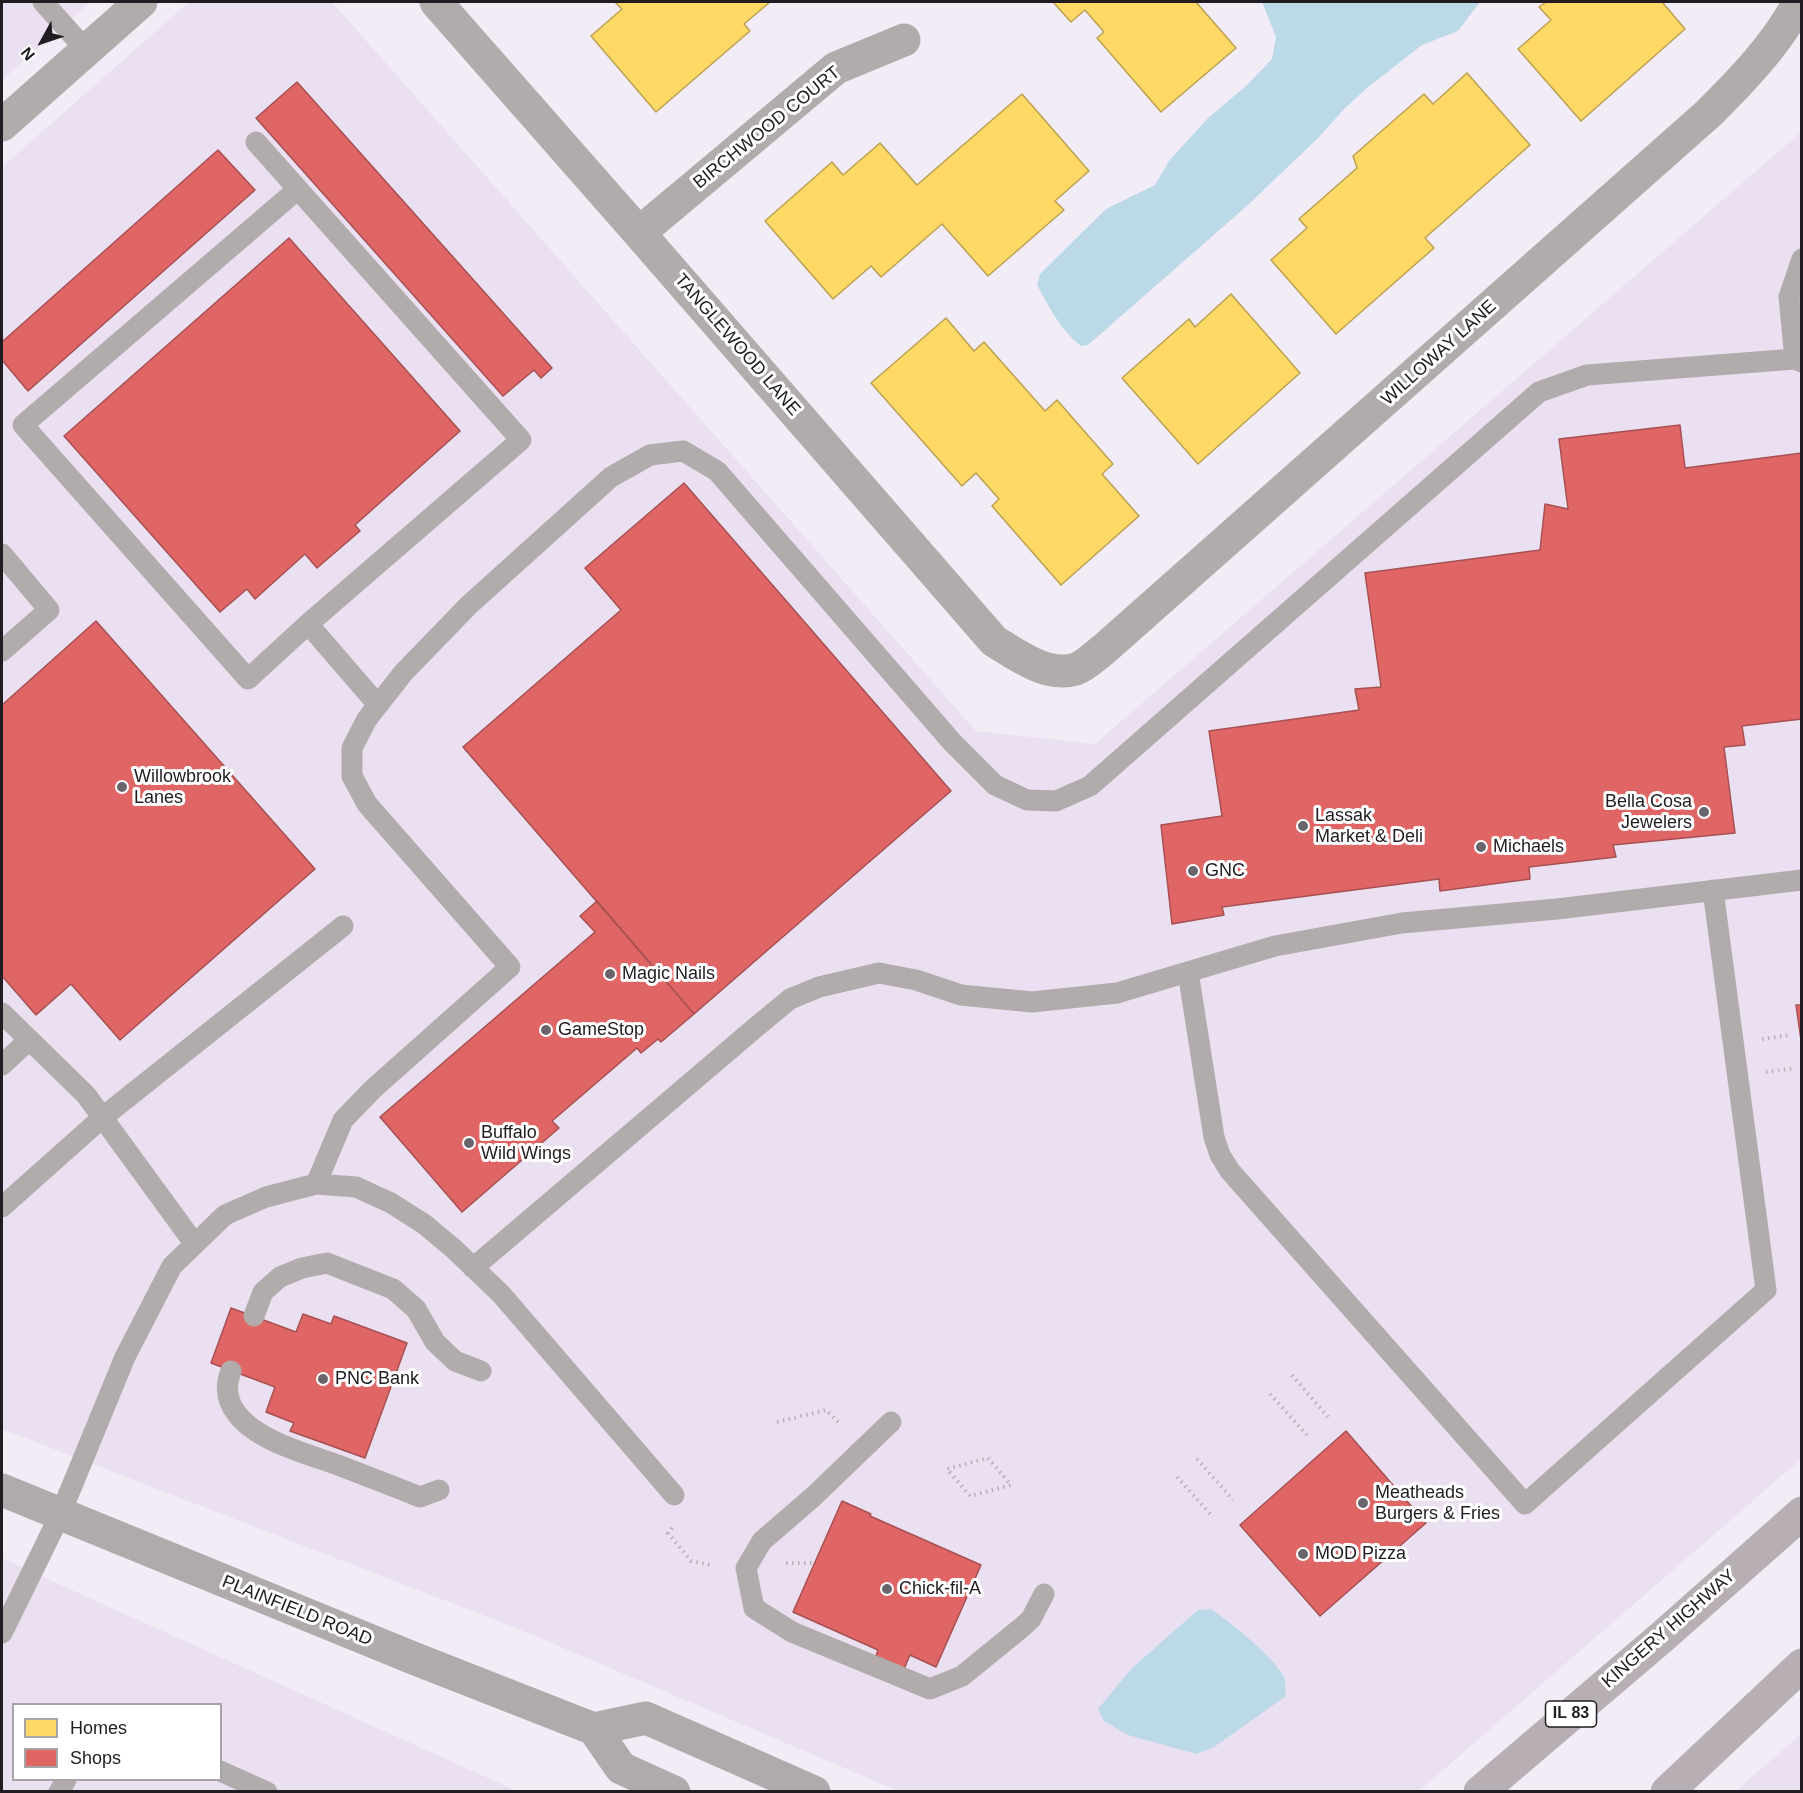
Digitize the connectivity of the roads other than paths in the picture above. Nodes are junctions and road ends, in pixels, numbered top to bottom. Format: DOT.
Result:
graph roads {
  1 [pos="43,2"];
  2 [pos="141,2"];
  3 [pos="435,2"];
  4 [pos="1798,2"];
  5 [pos="904,40"];
  6 [pos="86,50"];
  7 [pos="2,125"];
  8 [pos="256,142"];
  9 [pos="298,189"];
  10 [pos="639,233"];
  11 [pos="1802,259"];
  12 [pos="1798,361"];
  13 [pos="2,554"];
  14 [pos="308,624"];
  15 [pos="2,651"];
  16 [pos="1052,671"];
  17 [pos="378,705"];
  18 [pos="1802,880"];
  19 [pos="1713,890"];
  20 [pos="343,926"];
  21 [pos="1188,972"];
  22 [pos="2,1013"];
  23 [pos="29,1040"];
  24 [pos="2,1065"];
  25 [pos="103,1118"];
  26 [pos="316,1184"];
  27 [pos="2,1207"];
  28 [pos="194,1243"];
  29 [pos="473,1268"];
  30 [pos="254,1316"];
  31 [pos="231,1371"];
  32 [pos="481,1371"];
  33 [pos="891,1422"];
  34 [pos="440,1490"];
  35 [pos="2,1491"];
  36 [pos="674,1495"];
  37 [pos="1802,1513"];
  38 [pos="60,1515"];
  39 [pos="1044,1594"];
  40 [pos="2,1633"];
  41 [pos="1798,1675"];
  42 [pos="594,1728"];
  43 [pos="222,1772"];
  44 [pos="267,1791"];
  45 [pos="674,1791"];
  46 [pos="814,1791"];
  47 [pos="1480,1791"];
  48 [pos="1667,1791"];
  1 -- 6 [label="lane"];
  2 -- 6 [label="street"];
  3 -- 10 [label="street, TANGLEWOOD LANE"];
  4 -- 16 [label="street, WILLOWAY LANE"];
  5 -- 10 [label="street, BIRCHWOOD COURT"];
  6 -- 7 [label="street"];
  8 -- 9 [label="lane"];
  9 -- 14 [label="lane"];
  9 -- 14 [label="lane"];
  10 -- 16 [label="street, TANGLEWOOD LANE"];
  11 -- 12 [label="lane"];
  12 -- 17 [label="lane"];
  13 -- 15 [label="lane"];
  14 -- 17 [label="lane"];
  17 -- 26 [label="lane"];
  18 -- 19 [label="lane"];
  19 -- 21 [label="lane"];
  19 -- 21 [label="lane"];
  20 -- 25 [label="lane"];
  21 -- 29 [label="lane"];
  22 -- 23 [label="lane"];
  23 -- 24 [label="lane"];
  23 -- 25 [label="lane"];
  25 -- 27 [label="lane"];
  25 -- 28 [label="lane"];
  26 -- 28 [label="lane"];
  26 -- 29 [label="lane"];
  28 -- 38 [label="lane"];
  29 -- 36 [label="lane"];
  30 -- 32 [label="lane"];
  31 -- 34 [label="lane"];
  33 -- 39 [label="lane"];
  35 -- 38 [label="main road, PLAINFIELD ROAD"];
  37 -- 47 [label="highway, KINGERY HIGHWAY / IL 83"];
  38 -- 40 [label="lane"];
  38 -- 42 [label="main road, PLAINFIELD ROAD"];
  41 -- 48 [label="highway"];
  42 -- 45 [label="main road"];
  42 -- 46 [label="main road"];
  43 -- 44 [label="lane"];
}
